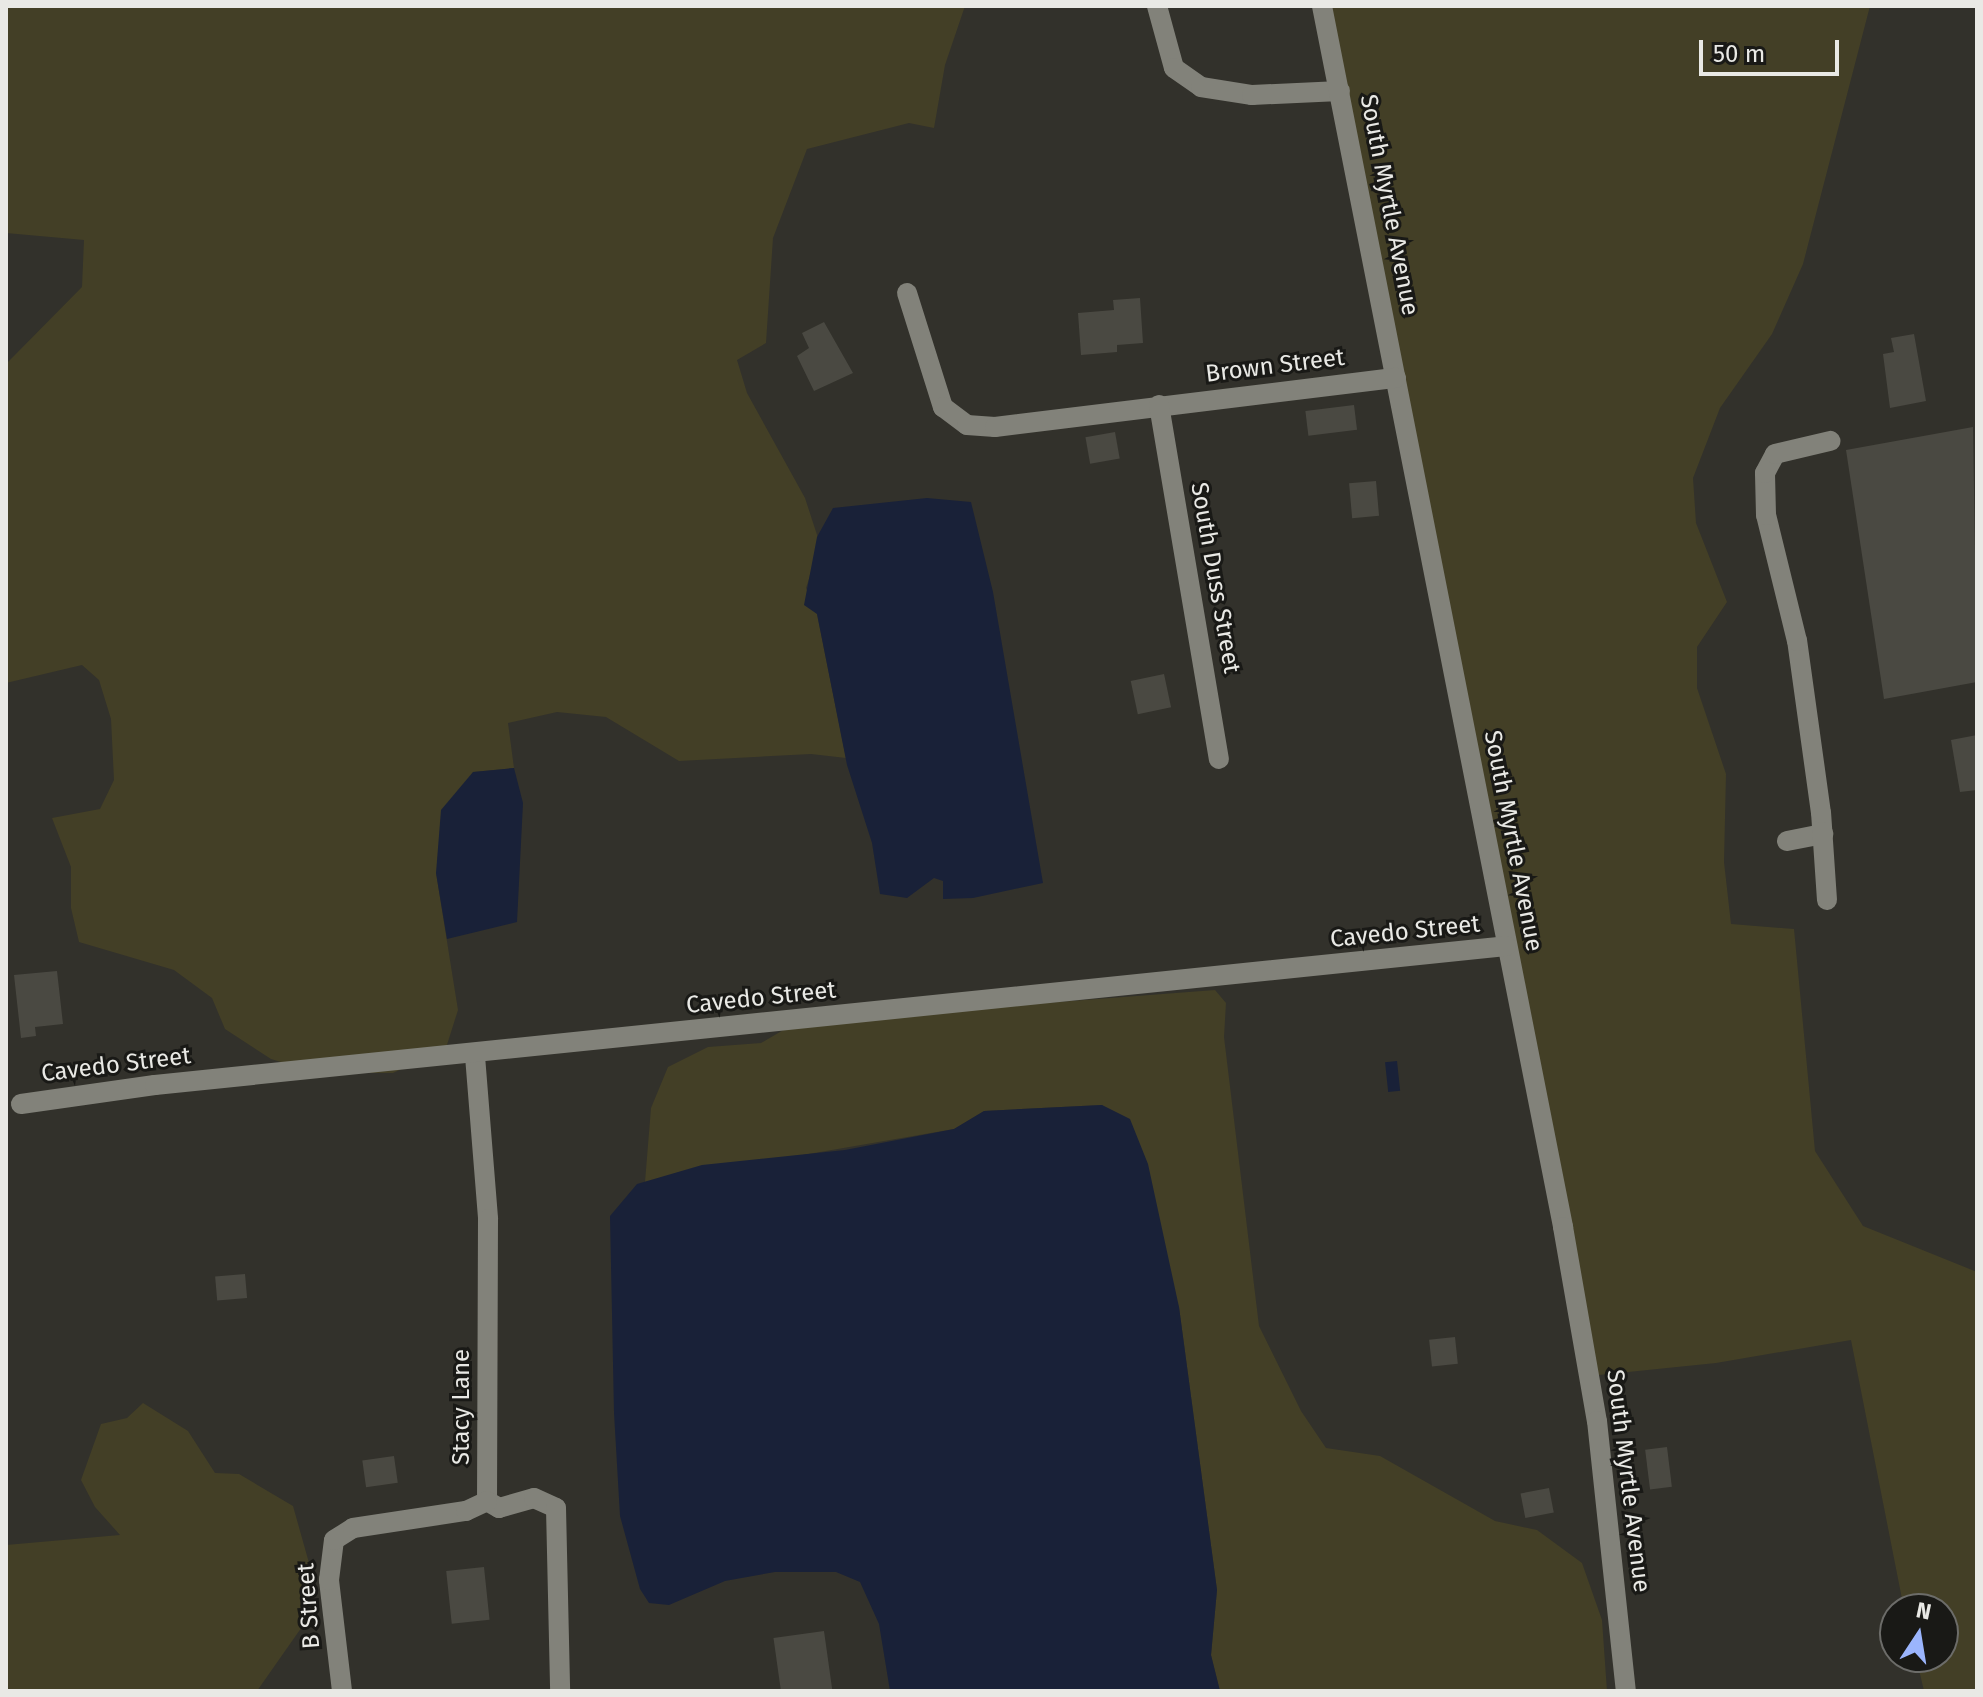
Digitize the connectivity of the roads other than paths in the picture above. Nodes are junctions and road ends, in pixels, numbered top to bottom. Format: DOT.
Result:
graph roads {
  1 [pos="1157,6"];
  2 [pos="1322,6"];
  3 [pos="1340,91"];
  4 [pos="907,293"];
  5 [pos="1396,378"];
  6 [pos="1159,405"];
  7 [pos="1830,441"];
  8 [pos="1219,759"];
  9 [pos="1823,834"];
  10 [pos="1787,841"];
  11 [pos="1827,900"];
  12 [pos="1506,946"];
  13 [pos="475,1056"];
  14 [pos="21,1104"];
  15 [pos="487,1501"];
  16 [pos="342,1691"];
  17 [pos="560,1691"];
  18 [pos="1626,1691"];
  1 -- 3 [label="street"];
  2 -- 3 [label="street, South Myrtle Avenue"];
  3 -- 5 [label="street, South Myrtle Avenue"];
  4 -- 6 [label="street, Brown Street"];
  5 -- 6 [label="street, Brown Street"];
  5 -- 12 [label="street, South Myrtle Avenue"];
  6 -- 8 [label="street, South Duss Street"];
  7 -- 9 [label="street"];
  9 -- 10 [label="street"];
  9 -- 11 [label="street"];
  12 -- 13 [label="street, Cavedo Street"];
  12 -- 18 [label="street, South Myrtle Avenue"];
  13 -- 14 [label="street, Cavedo Street"];
  13 -- 15 [label="street, Stacy Lane"];
  15 -- 16 [label="street, B Street"];
  15 -- 17 [label="street"];
}
